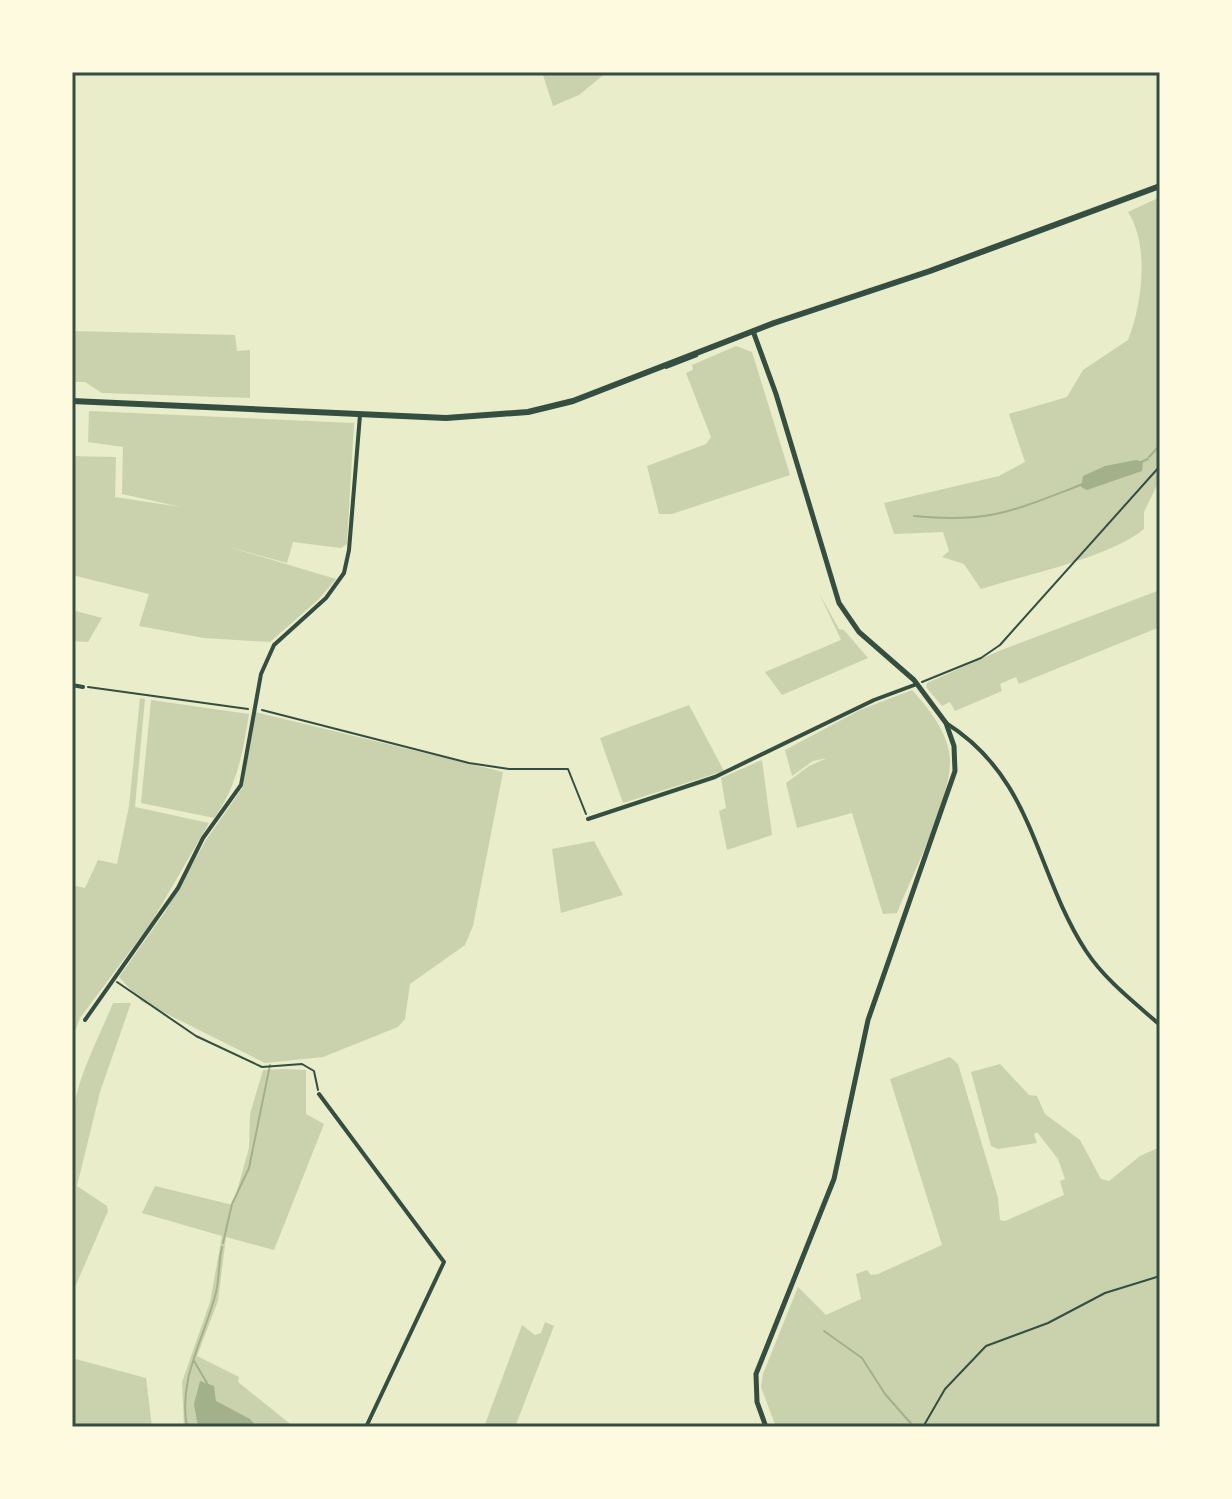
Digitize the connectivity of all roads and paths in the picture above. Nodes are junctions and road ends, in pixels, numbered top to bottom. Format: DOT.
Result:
graph roads {
  1 [pos="1160,186"];
  2 [pos="753,331"];
  3 [pos="72,401"];
  4 [pos="360,415"];
  5 [pos="1160,466"];
  6 [pos="917,684"];
  7 [pos="72,685"];
  8 [pos="83,687"];
  9 [pos="254,709"];
  10 [pos="946,723"];
  11 [pos="588,819"];
  12 [pos="113,979"];
  13 [pos="85,1020"];
  14 [pos="1160,1025"];
  15 [pos="319,1094"];
  16 [pos="1160,1276"];
  17 [pos="366,1427"];
  18 [pos="766,1427"];
  19 [pos="923,1427"];
  1 -- 2 [label="main road"];
  2 -- 4 [label="main road"];
  2 -- 6 [label="street"];
  3 -- 4 [label="main road"];
  4 -- 9 [label="street"];
  5 -- 6 [label="path"];
  6 -- 10 [label="street"];
  6 -- 11 [label="street"];
  7 -- 8 [label="street"];
  8 -- 9 [label="path"];
  9 -- 11 [label="path"];
  9 -- 12 [label="street"];
  10 -- 14 [label="street"];
  10 -- 18 [label="street"];
  12 -- 13 [label="street"];
  12 -- 15 [label="path"];
  15 -- 17 [label="street"];
  16 -- 19 [label="path"];
}
